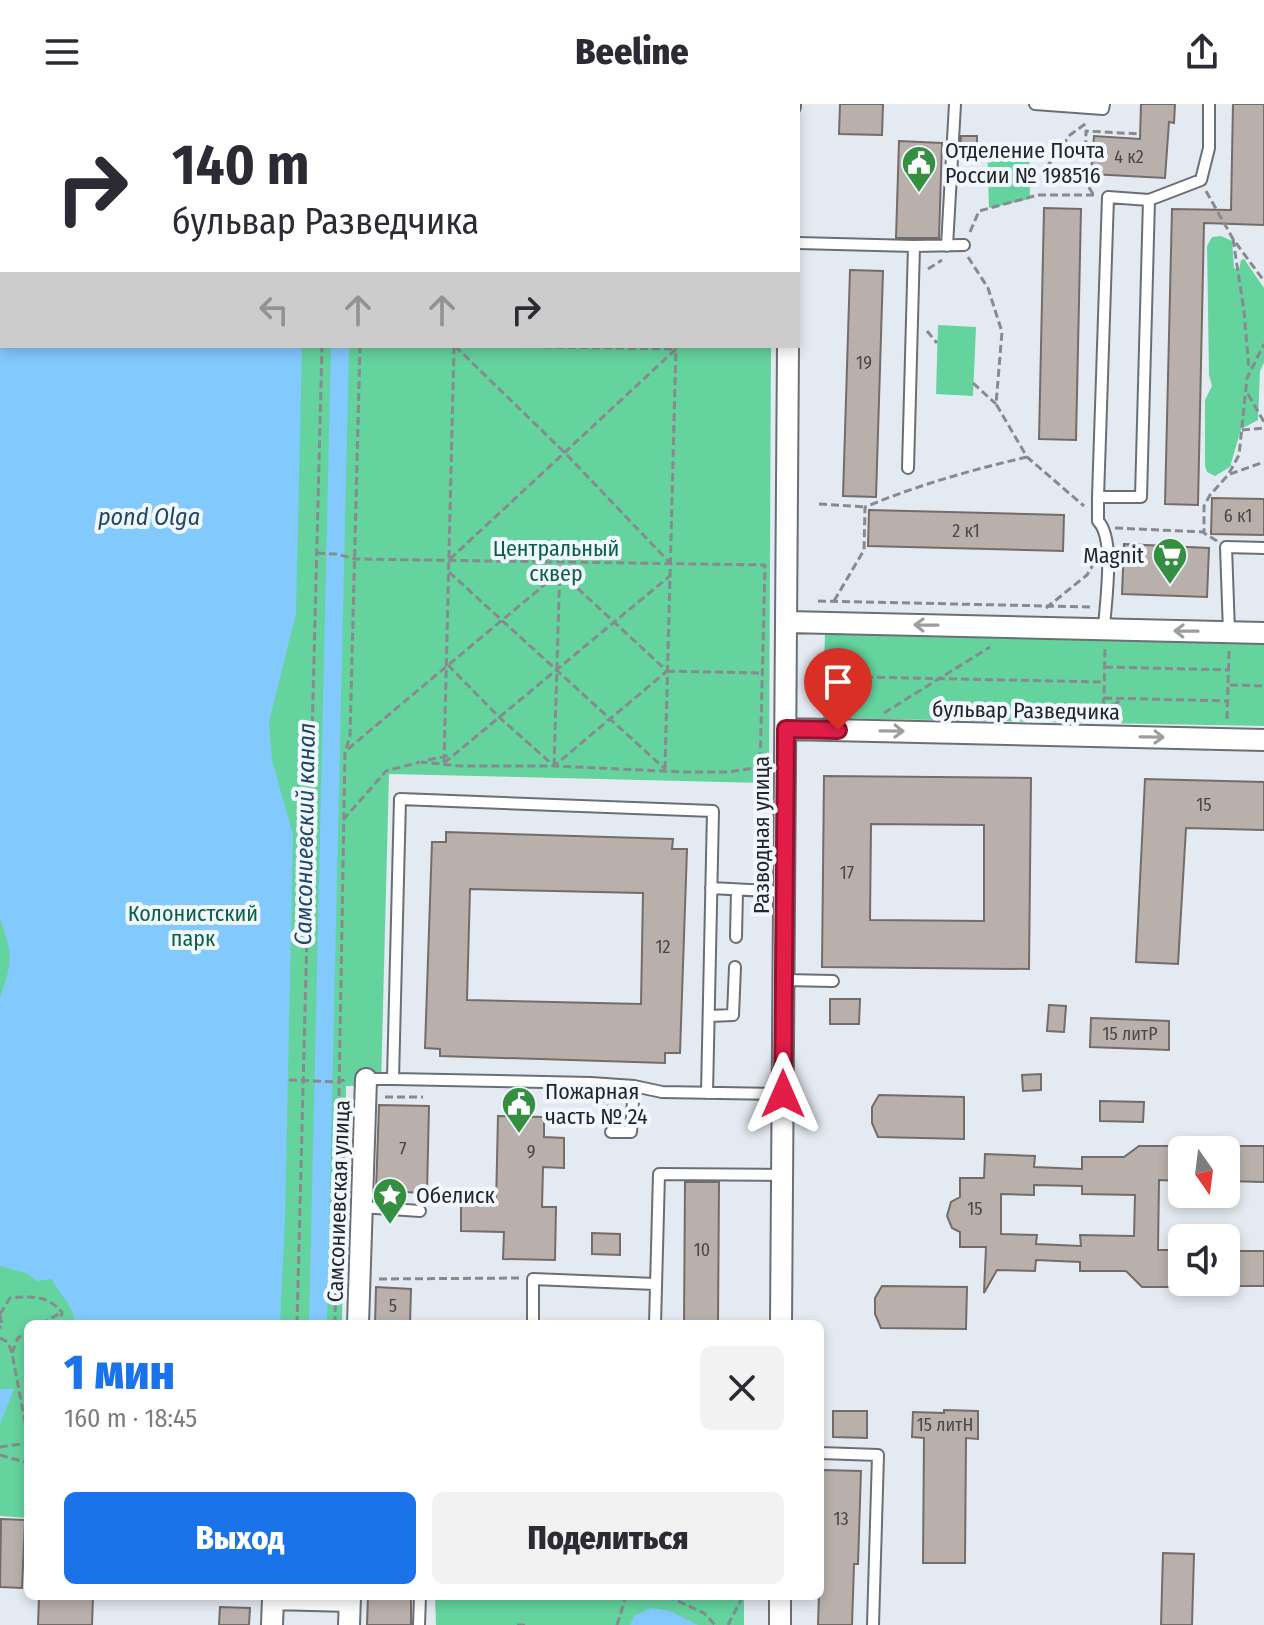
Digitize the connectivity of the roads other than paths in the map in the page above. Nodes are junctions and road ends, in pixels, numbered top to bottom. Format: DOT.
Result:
graph roads {
  1 [pos="955,104"];
  2 [pos="1035,104"];
  3 [pos="1104,104"];
  4 [pos="1209,104"];
  5 [pos="1149,200"];
  6 [pos="800,243"];
  7 [pos="914,246"];
  8 [pos="947,246"];
  9 [pos="964,248"];
  10 [pos="788,348"];
  11 [pos="908,468"];
  12 [pos="1098,497"];
  13 [pos="1264,548"];
  14 [pos="787,622"];
  15 [pos="1104,629"];
  16 [pos="1229,632"];
  17 [pos="1264,633"];
  18 [pos="786,729"];
  19 [pos="1264,740"];
  20 [pos="711,888"];
  21 [pos="737,890"];
  22 [pos="785,892"];
  23 [pos="736,937"];
  24 [pos="735,967"];
  25 [pos="784,980"];
  26 [pos="833,981"];
  27 [pos="709,1016"];
  28 [pos="393,1079"];
  29 [pos="634,1086"];
  30 [pos="365,1088"];
  31 [pos="707,1093"];
  32 [pos="783,1094"];
  33 [pos="611,1132"];
  34 [pos="783,1175"];
  35 [pos="361,1207"];
  36 [pos="420,1211"];
  37 [pos="655,1284"];
  38 [pos="358,1320"];
  39 [pos="533,1320"];
  40 [pos="655,1320"];
  41 [pos="781,1320"];
  42 [pos="824,1453"];
  43 [pos="273,1600"];
  44 [pos="350,1600"];
  45 [pos="420,1600"];
  46 [pos="780,1600"];
  47 [pos="272,1625"];
  48 [pos="349,1625"];
  49 [pos="419,1625"];
  50 [pos="780,1625"];
  51 [pos="873,1625"];
  1 -- 8 [label="lane"];
  2 -- 3 [label="lane"];
  4 -- 5 [label="lane"];
  5 -- 12 [label="lane"];
  5 -- 12 [label="lane"];
  6 -- 7 [label="lane"];
  7 -- 8 [label="lane"];
  7 -- 11 [label="lane"];
  8 -- 9 [label="lane"];
  10 -- 14 [label="street, Разводная улица"];
  12 -- 15 [label="lane"];
  13 -- 16 [label="lane"];
  15 -- 14 [label="street, one-way"];
  14 -- 18 [label="street, Разводная улица"];
  16 -- 15 [label="street, one-way"];
  16 -- 17 [label="street"];
  18 -- 19 [label="street, бульвар Разведчика, one-way"];
  18 -- 22 [label="street, Разводная улица"];
  20 -- 21 [label="lane"];
  20 -- 27 [label="lane"];
  20 -- 28 [label="lane"];
  21 -- 22 [label="lane"];
  21 -- 23 [label="lane"];
  22 -- 25 [label="street, Разводная улица"];
  24 -- 27 [label="lane"];
  25 -- 26 [label="lane"];
  25 -- 32 [label="street, Разводная улица"];
  27 -- 31 [label="lane"];
  28 -- 29 [label="lane"];
  28 -- 30 [label="lane"];
  29 -- 31 [label="lane"];
  29 -- 33 [label="lane"];
  30 -- 35 [label="street, Самсониевская улица"];
  31 -- 32 [label="lane"];
  32 -- 34 [label="street, Разводная улица"];
  34 -- 37 [label="lane"];
  34 -- 41 [label="street, Разводная улица"];
  35 -- 36 [label="lane"];
  35 -- 38 [label="street, Самсониевская улица"];
  37 -- 39 [label="lane"];
  37 -- 40 [label="lane"];
  42 -- 51 [label="lane"];
  43 -- 47 [label="street"];
  44 -- 48 [label="street"];
  45 -- 49 [label="lane"];
  46 -- 50 [label="street"];
}
